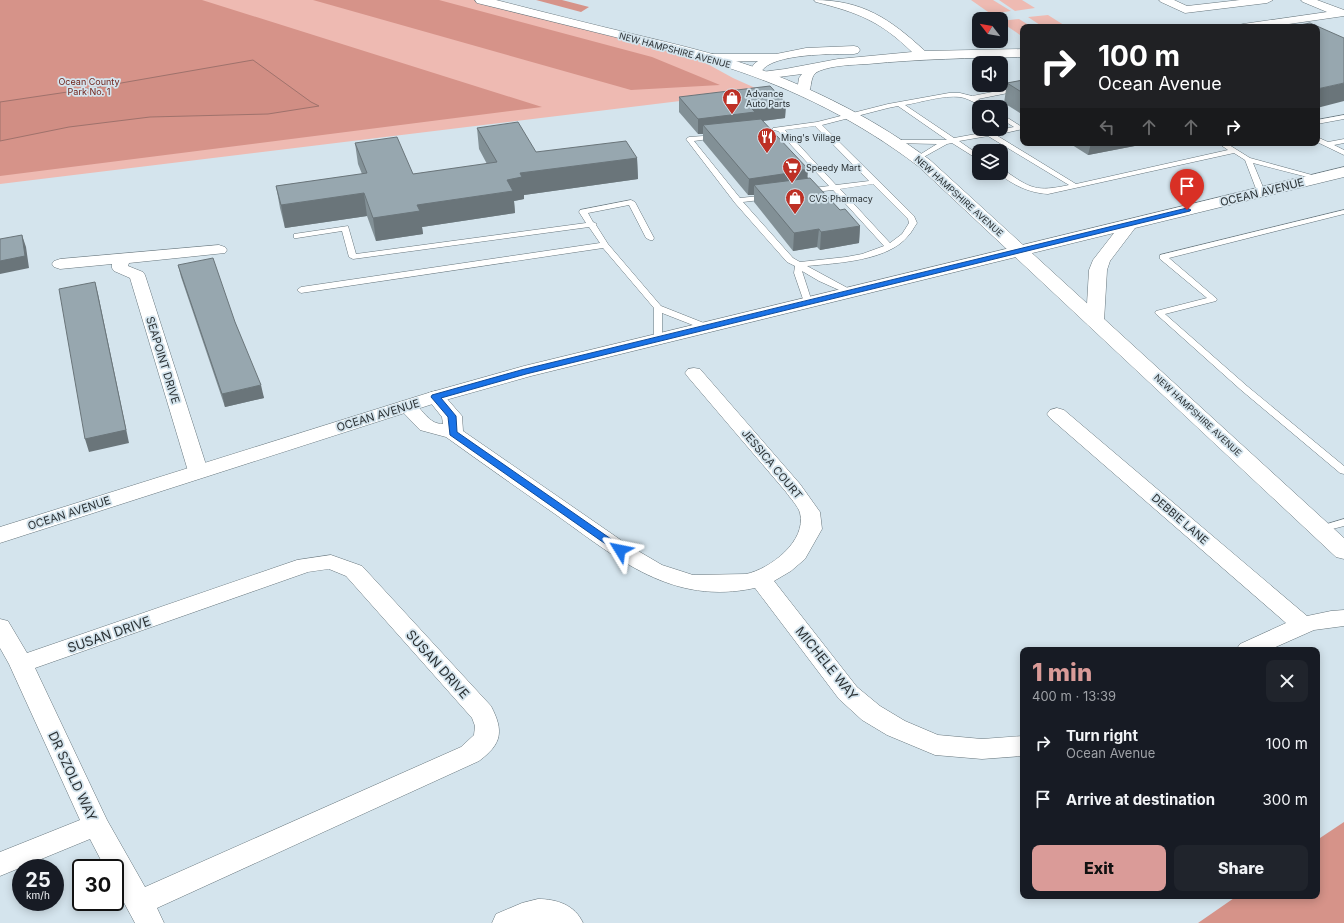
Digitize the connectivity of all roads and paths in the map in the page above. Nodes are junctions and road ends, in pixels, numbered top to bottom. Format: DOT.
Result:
graph roads {
  1 [pos="481,0"];
  2 [pos="820,0"];
  3 [pos="1165,0"];
  4 [pos="1267,0"];
  5 [pos="1307,0"];
  6 [pos="1343,13"];
  7 [pos="1265,24"];
  8 [pos="1020,53"];
  9 [pos="886,55"];
  10 [pos="922,55"];
  11 [pos="777,57"];
  12 [pos="709,58"];
  13 [pos="814,68"];
  14 [pos="759,73"];
  15 [pos="1020,89"];
  16 [pos="803,91"];
  17 [pos="972,98"];
  18 [pos="975,100"];
  19 [pos="899,104"];
  20 [pos="852,116"];
  21 [pos="1344,117"];
  22 [pos="1008,120"];
  23 [pos="1320,121"];
  24 [pos="817,124"];
  25 [pos="780,129"];
  26 [pos="765,130"];
  27 [pos="1008,130"];
  28 [pos="727,135"];
  29 [pos="979,136"];
  30 [pos="993,136"];
  31 [pos="1320,140"];
  32 [pos="893,141"];
  33 [pos="953,141"];
  34 [pos="1344,141"];
  35 [pos="945,142"];
  36 [pos="1327,144"];
  37 [pos="1226,146"];
  38 [pos="1235,151"];
  39 [pos="972,153"];
  40 [pos="1344,153"];
  41 [pos="918,158"];
  42 [pos="1248,159"];
  43 [pos="1344,172"];
  44 [pos="1008,176"];
  45 [pos="1319,178"];
  46 [pos="875,182"];
  47 [pos="1076,186"];
  48 [pos="834,187"];
  49 [pos="797,192"];
  50 [pos="1261,192"];
  51 [pos="775,195"];
  52 [pos="738,200"];
  53 [pos="1344,212"];
  54 [pos="593,224"];
  55 [pos="1128,224"];
  56 [pos="297,236"];
  57 [pos="650,238"];
  58 [pos="605,245"];
  59 [pos="890,247"];
  60 [pos="219,250"];
  61 [pos="1018,251"];
  62 [pos="120,259"];
  63 [pos="60,264"];
  64 [pos="799,265"];
  65 [pos="301,290"];
  66 [pos="851,292"];
  67 [pos="808,302"];
  68 [pos="658,308"];
  69 [pos="1095,321"];
  70 [pos="706,327"];
  71 [pos="658,339"];
  72 [pos="694,373"];
  73 [pos="435,397"];
  74 [pos="406,406"];
  75 [pos="1057,414"];
  76 [pos="453,433"];
  77 [pos="198,471"];
  78 [pos="1344,471"];
  79 [pos="1344,522"];
  80 [pos="1320,529"];
  81 [pos="0,535"];
  82 [pos="1344,551"];
  83 [pos="760,579"];
  84 [pos="1340,614"];
  85 [pos="1304,625"];
  86 [pos="0,627"];
  87 [pos="1255,647"];
  88 [pos="21,664"];
  89 [pos="1020,746"];
  90 [pos="96,825"];
  91 [pos="0,864"];
  92 [pos="145,913"];
  93 [pos="506,923"];
  94 [pos="569,923"];
  1 -- 12 [label="main road, NEW HAMPSHIRE AVENUE"];
  2 -- 10 [label="street"];
  3 -- 4 [label="street"];
  5 -- 6 [label="street"];
  6 -- 7 [label="street"];
  8 -- 10 [label="street"];
  9 -- 10 [label="street"];
  9 -- 11 [label="street"];
  9 -- 13 [label="street"];
  11 -- 12 [label="street"];
  11 -- 14 [label="street"];
  12 -- 14 [label="main road, NEW HAMPSHIRE AVENUE"];
  13 -- 14 [label="street"];
  13 -- 16 [label="street"];
  14 -- 16 [label="main road, NEW HAMPSHIRE AVENUE"];
  15 -- 17 [label="lane"];
  16 -- 20 [label="main road, NEW HAMPSHIRE AVENUE"];
  17 -- 18 [label="lane"];
  17 -- 19 [label="lane"];
  19 -- 20 [label="lane"];
  19 -- 33 [label="lane"];
  20 -- 24 [label="lane"];
  20 -- 32 [label="main road, NEW HAMPSHIRE AVENUE"];
  21 -- 23 [label="lane"];
  22 -- 27 [label="lane"];
  24 -- 25 [label="lane"];
  24 -- 46 [label="lane"];
  25 -- 26 [label="lane"];
  25 -- 48 [label="lane"];
  28 -- 52 [label="lane"];
  29 -- 33 [label="lane"];
  30 -- 47 [label="lane"];
  31 -- 36 [label="lane"];
  32 -- 35 [label="lane"];
  32 -- 41 [label="main road, NEW HAMPSHIRE AVENUE"];
  33 -- 35 [label="lane"];
  33 -- 39 [label="lane"];
  34 -- 36 [label="lane"];
  35 -- 41 [label="lane"];
  36 -- 40 [label="lane"];
  37 -- 38 [label="lane"];
  38 -- 42 [label="lane"];
  38 -- 47 [label="lane"];
  41 -- 61 [label="main road, NEW HAMPSHIRE AVENUE"];
  42 -- 45 [label="lane"];
  42 -- 50 [label="lane"];
  43 -- 45 [label="main road, OCEAN AVENUE"];
  44 -- 47 [label="lane"];
  45 -- 50 [label="main road, OCEAN AVENUE"];
  46 -- 48 [label="lane"];
  46 -- 59 [label="lane"];
  48 -- 49 [label="lane"];
  48 -- 59 [label="lane"];
  50 -- 55 [label="main road, OCEAN AVENUE"];
  51 -- 52 [label="lane"];
  52 -- 64 [label="lane"];
  53 -- 78 [label="lane"];
  54 -- 56 [label="lane"];
  54 -- 57 [label="lane"];
  54 -- 58 [label="lane"];
  55 -- 61 [label="main road, OCEAN AVENUE"];
  55 -- 69 [label="main road"];
  58 -- 65 [label="lane"];
  58 -- 68 [label="lane"];
  59 -- 64 [label="lane"];
  60 -- 62 [label="street"];
  61 -- 66 [label="main road, OCEAN AVENUE"];
  61 -- 69 [label="main road, NEW HAMPSHIRE AVENUE"];
  62 -- 63 [label="street"];
  62 -- 77 [label="street, SEAPOINT DRIVE"];
  64 -- 66 [label="lane"];
  64 -- 67 [label="lane"];
  66 -- 67 [label="main road, OCEAN AVENUE"];
  67 -- 70 [label="main road, OCEAN AVENUE"];
  68 -- 70 [label="lane"];
  68 -- 71 [label="lane"];
  69 -- 80 [label="main road, NEW HAMPSHIRE AVENUE"];
  70 -- 71 [label="main road, OCEAN AVENUE"];
  71 -- 73 [label="main road, OCEAN AVENUE"];
  72 -- 83 [label="street, JESSICA COURT"];
  73 -- 74 [label="main road, OCEAN AVENUE"];
  73 -- 76 [label="street"];
  74 -- 76 [label="street, JESSICA COURT"];
  74 -- 77 [label="main road, OCEAN AVENUE"];
  75 -- 85 [label="street, DEBBIE LANE"];
  76 -- 83 [label="street, JESSICA COURT"];
  77 -- 81 [label="main road, OCEAN AVENUE"];
  79 -- 80 [label="lane"];
  80 -- 82 [label="main road, NEW HAMPSHIRE AVENUE"];
  83 -- 89 [label="street, MICHELE WAY"];
  84 -- 85 [label="street"];
  85 -- 87 [label="street"];
  86 -- 88 [label="street, DR SZOLD WAY"];
  88 -- 90 [label="street, DR SZOLD WAY"];
  88 -- 92 [label="street, SUSAN DRIVE"];
  90 -- 91 [label="street"];
  90 -- 92 [label="street, DR SZOLD WAY"];
  93 -- 94 [label="street"];
}
